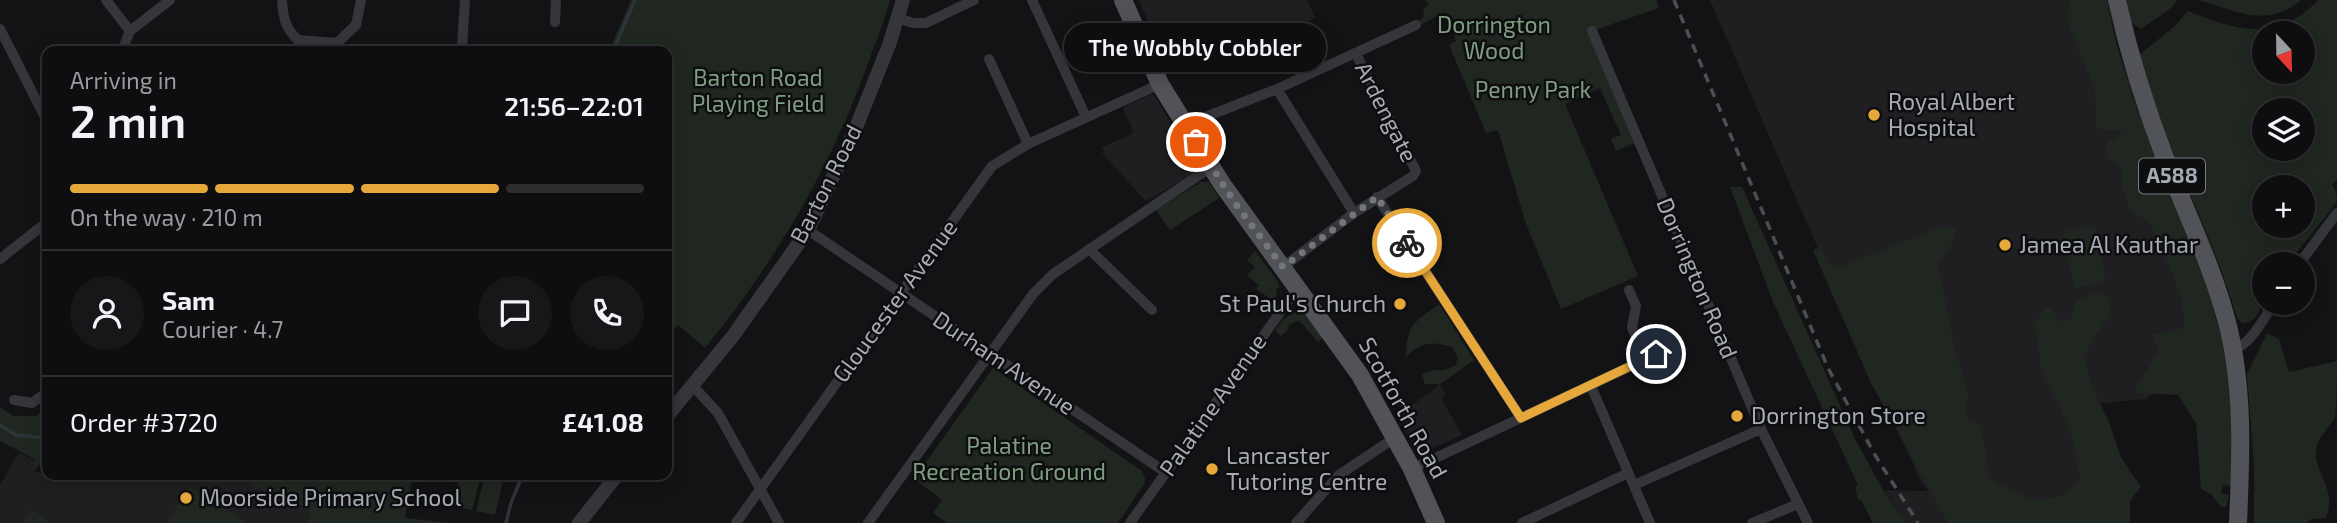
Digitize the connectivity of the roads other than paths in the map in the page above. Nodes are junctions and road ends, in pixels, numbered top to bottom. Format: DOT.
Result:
graph roads {
  1 [pos="106,0"];
  2 [pos="170,0"];
  3 [pos="282,0"];
  4 [pos="361,0"];
  5 [pos="465,0"];
  6 [pos="556,0"];
  7 [pos="903,0"];
  8 [pos="974,0"];
  9 [pos="1032,0"];
  10 [pos="1123,0"];
  11 [pos="2117,0"];
  12 [pos="898,18"];
  13 [pos="555,22"];
  14 [pos="1416,25"];
  15 [pos="0,29"];
  16 [pos="130,31"];
  17 [pos="1592,31"];
  18 [pos="124,46"];
  19 [pos="462,46"];
  20 [pos="1356,54"];
  21 [pos="989,59"];
  22 [pos="1160,84"];
  23 [pos="1277,89"];
  24 [pos="42,111"];
  25 [pos="1087,117"];
  26 [pos="1185,125"];
  27 [pos="1028,144"];
  28 [pos="1211,167"];
  29 [pos="1377,197"];
  30 [pos="1354,213"];
  31 [pos="2337,213"];
  32 [pos="42,226"];
  33 [pos="808,230"];
  34 [pos="1089,249"];
  35 [pos="2308,252"];
  36 [pos="0,259"];
  37 [pos="1283,267"];
  38 [pos="1297,287"];
  39 [pos="1629,290"];
  40 [pos="901,294"];
  41 [pos="1152,310"];
  42 [pos="2266,315"];
  43 [pos="2232,350"];
  44 [pos="989,354"];
  45 [pos="692,385"];
  46 [pos="1591,386"];
  47 [pos="42,396"];
  48 [pos="14,400"];
  49 [pos="672,410"];
  50 [pos="1521,418"];
  51 [pos="1761,429"];
  52 [pos="1396,438"];
  53 [pos="1412,469"];
  54 [pos="1165,472"];
  55 [pos="1628,473"];
  56 [pos="613,480"];
  57 [pos="1634,485"];
  58 [pos="760,488"];
  59 [pos="1798,503"];
  60 [pos="579,523"];
  61 [pos="736,523"];
  62 [pos="779,523"];
  63 [pos="868,523"];
  64 [pos="1130,523"];
  65 [pos="1296,523"];
  66 [pos="1436,523"];
  67 [pos="1522,523"];
  68 [pos="1650,523"];
  69 [pos="1752,523"];
  70 [pos="1808,523"];
  71 [pos="2238,523"];
  1 -- 16 [label="street"];
  2 -- 16 [label="street"];
  3 -- 4 [label="street"];
  5 -- 19 [label="street"];
  6 -- 13 [label="street"];
  7 -- 12 [label="street, Barton Road"];
  8 -- 12 [label="street"];
  9 -- 25 [label="street"];
  10 -- 22 [label="main road, Scotforth Road"];
  11 -- 43 [label="main road, A588"];
  12 -- 33 [label="street, Barton Road"];
  14 -- 20 [label="street"];
  15 -- 24 [label="street"];
  16 -- 18 [label="street"];
  17 -- 51 [label="street, Dorrington Road"];
  20 -- 23 [label="street"];
  20 -- 29 [label="street, Ardengate"];
  21 -- 27 [label="street"];
  22 -- 25 [label="street, Gloucester Avenue"];
  22 -- 26 [label="main road, Scotforth Road"];
  23 -- 26 [label="street"];
  23 -- 30 [label="street"];
  25 -- 27 [label="street, Gloucester Avenue"];
  26 -- 28 [label="main road, Scotforth Road"];
  27 -- 40 [label="street, Gloucester Avenue"];
  28 -- 34 [label="street"];
  28 -- 37 [label="main road, Scotforth Road"];
  29 -- 30 [label="street"];
  29 -- 50 [label="street"];
  30 -- 37 [label="street"];
  31 -- 35 [label="street"];
  32 -- 36 [label="street"];
  33 -- 40 [label="street, Durham Avenue"];
  33 -- 45 [label="street, Barton Road"];
  34 -- 41 [label="street"];
  34 -- 44 [label="street"];
  37 -- 38 [label="main road, Scotforth Road"];
  38 -- 52 [label="main road, Scotforth Road"];
  38 -- 54 [label="street, Palatine Avenue"];
  39 -- 46 [label="street"];
  40 -- 44 [label="street, Durham Avenue"];
  40 -- 58 [label="street, Gloucester Avenue"];
  42 -- 43 [label="street"];
  43 -- 71 [label="main road, A588"];
  44 -- 54 [label="street, Durham Avenue"];
  44 -- 63 [label="street"];
  45 -- 49 [label="street, Barton Road"];
  45 -- 58 [label="street"];
  46 -- 50 [label="street"];
  46 -- 55 [label="street"];
  47 -- 48 [label="street"];
  50 -- 53 [label="street"];
  51 -- 57 [label="street"];
  51 -- 59 [label="street, Dorrington Road"];
  52 -- 53 [label="main road, Scotforth Road"];
  52 -- 65 [label="street"];
  53 -- 66 [label="main road, Scotforth Road"];
  54 -- 64 [label="street, Palatine Avenue"];
  55 -- 57 [label="street"];
  55 -- 67 [label="street"];
  56 -- 60 [label="street"];
  57 -- 68 [label="street"];
  58 -- 61 [label="street, Gloucester Avenue"];
  58 -- 62 [label="street"];
  59 -- 69 [label="street"];
  59 -- 70 [label="street, Dorrington Road"];
}
